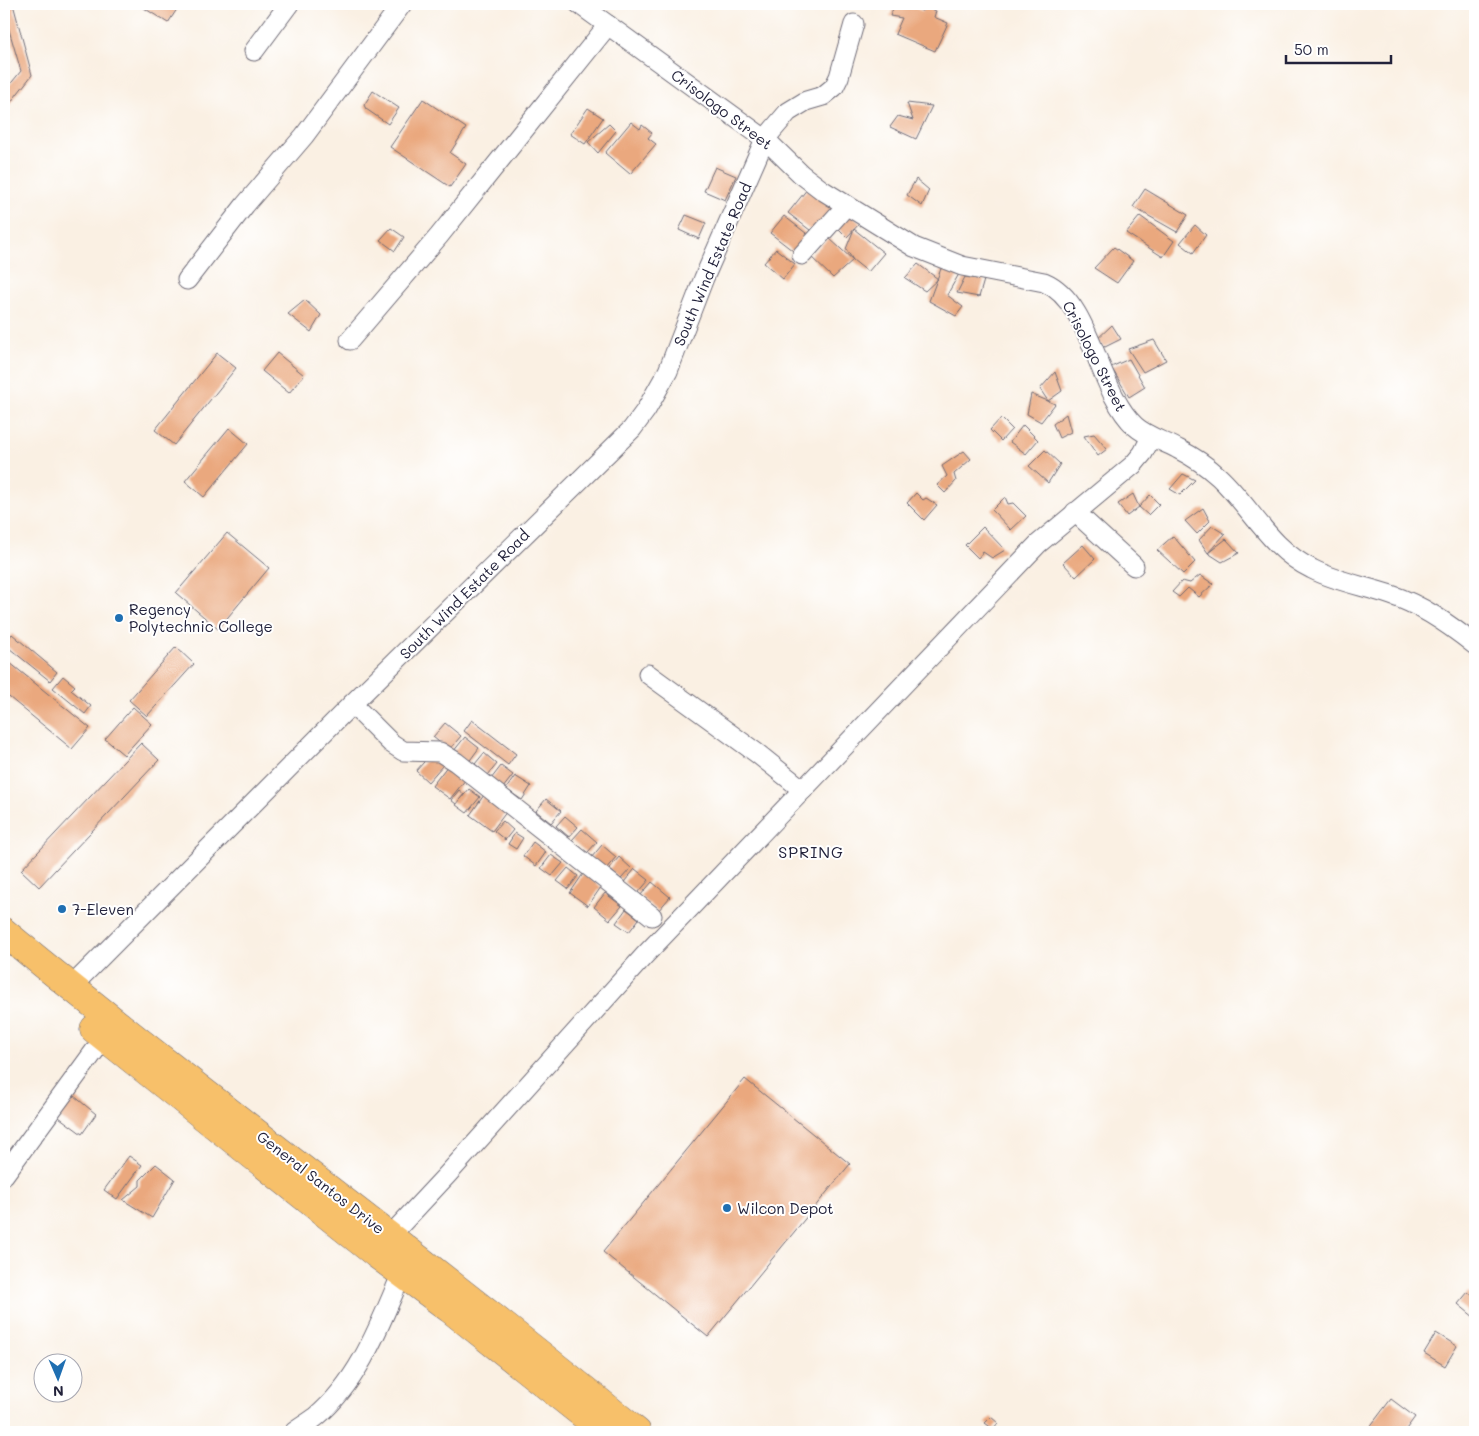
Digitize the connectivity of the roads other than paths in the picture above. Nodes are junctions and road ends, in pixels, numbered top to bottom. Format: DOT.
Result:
graph roads {
  1 [pos="289,4"];
  2 [pos="402,4"];
  3 [pos="579,4"];
  4 [pos="854,24"];
  5 [pos="608,25"];
  6 [pos="254,51"];
  7 [pos="765,138"];
  8 [pos="848,205"];
  9 [pos="802,255"];
  10 [pos="187,280"];
  11 [pos="350,340"];
  12 [pos="1151,436"];
  13 [pos="1075,512"];
  14 [pos="1134,566"];
  15 [pos="1475,644"];
  16 [pos="648,674"];
  17 [pos="352,704"];
  18 [pos="803,790"];
  19 [pos="652,916"];
  20 [pos="4,932"];
  21 [pos="4,956"];
  22 [pos="71,987"];
  23 [pos="104,1038"];
  24 [pos="4,1175"];
  25 [pos="390,1236"];
  26 [pos="402,1273"];
  27 [pos="294,1432"];
  28 [pos="605,1432"];
  29 [pos="637,1432"];
  1 -- 6 [label="street"];
  2 -- 10 [label="street"];
  3 -- 5 [label="street, Crisologo Street"];
  4 -- 7 [label="street, South Wind Estate Road"];
  5 -- 7 [label="street, Crisologo Street"];
  5 -- 11 [label="street"];
  7 -- 8 [label="street, Crisologo Street"];
  7 -- 17 [label="street, South Wind Estate Road"];
  8 -- 9 [label="street"];
  8 -- 12 [label="street, Crisologo Street"];
  12 -- 13 [label="street"];
  12 -- 15 [label="street, Crisologo Street"];
  13 -- 14 [label="street"];
  13 -- 18 [label="street"];
  16 -- 18 [label="street"];
  17 -- 19 [label="street"];
  17 -- 22 [label="street, South Wind Estate Road"];
  18 -- 25 [label="street"];
  20 -- 22 [label="highway, General Santos Drive"];
  21 -- 23 [label="highway, General Santos Drive"];
  22 -- 25 [label="highway, General Santos Drive"];
  23 -- 24 [label="street"];
  23 -- 26 [label="highway, General Santos Drive"];
  25 -- 29 [label="highway, General Santos Drive"];
  26 -- 27 [label="street"];
  26 -- 28 [label="highway, General Santos Drive"];
}
